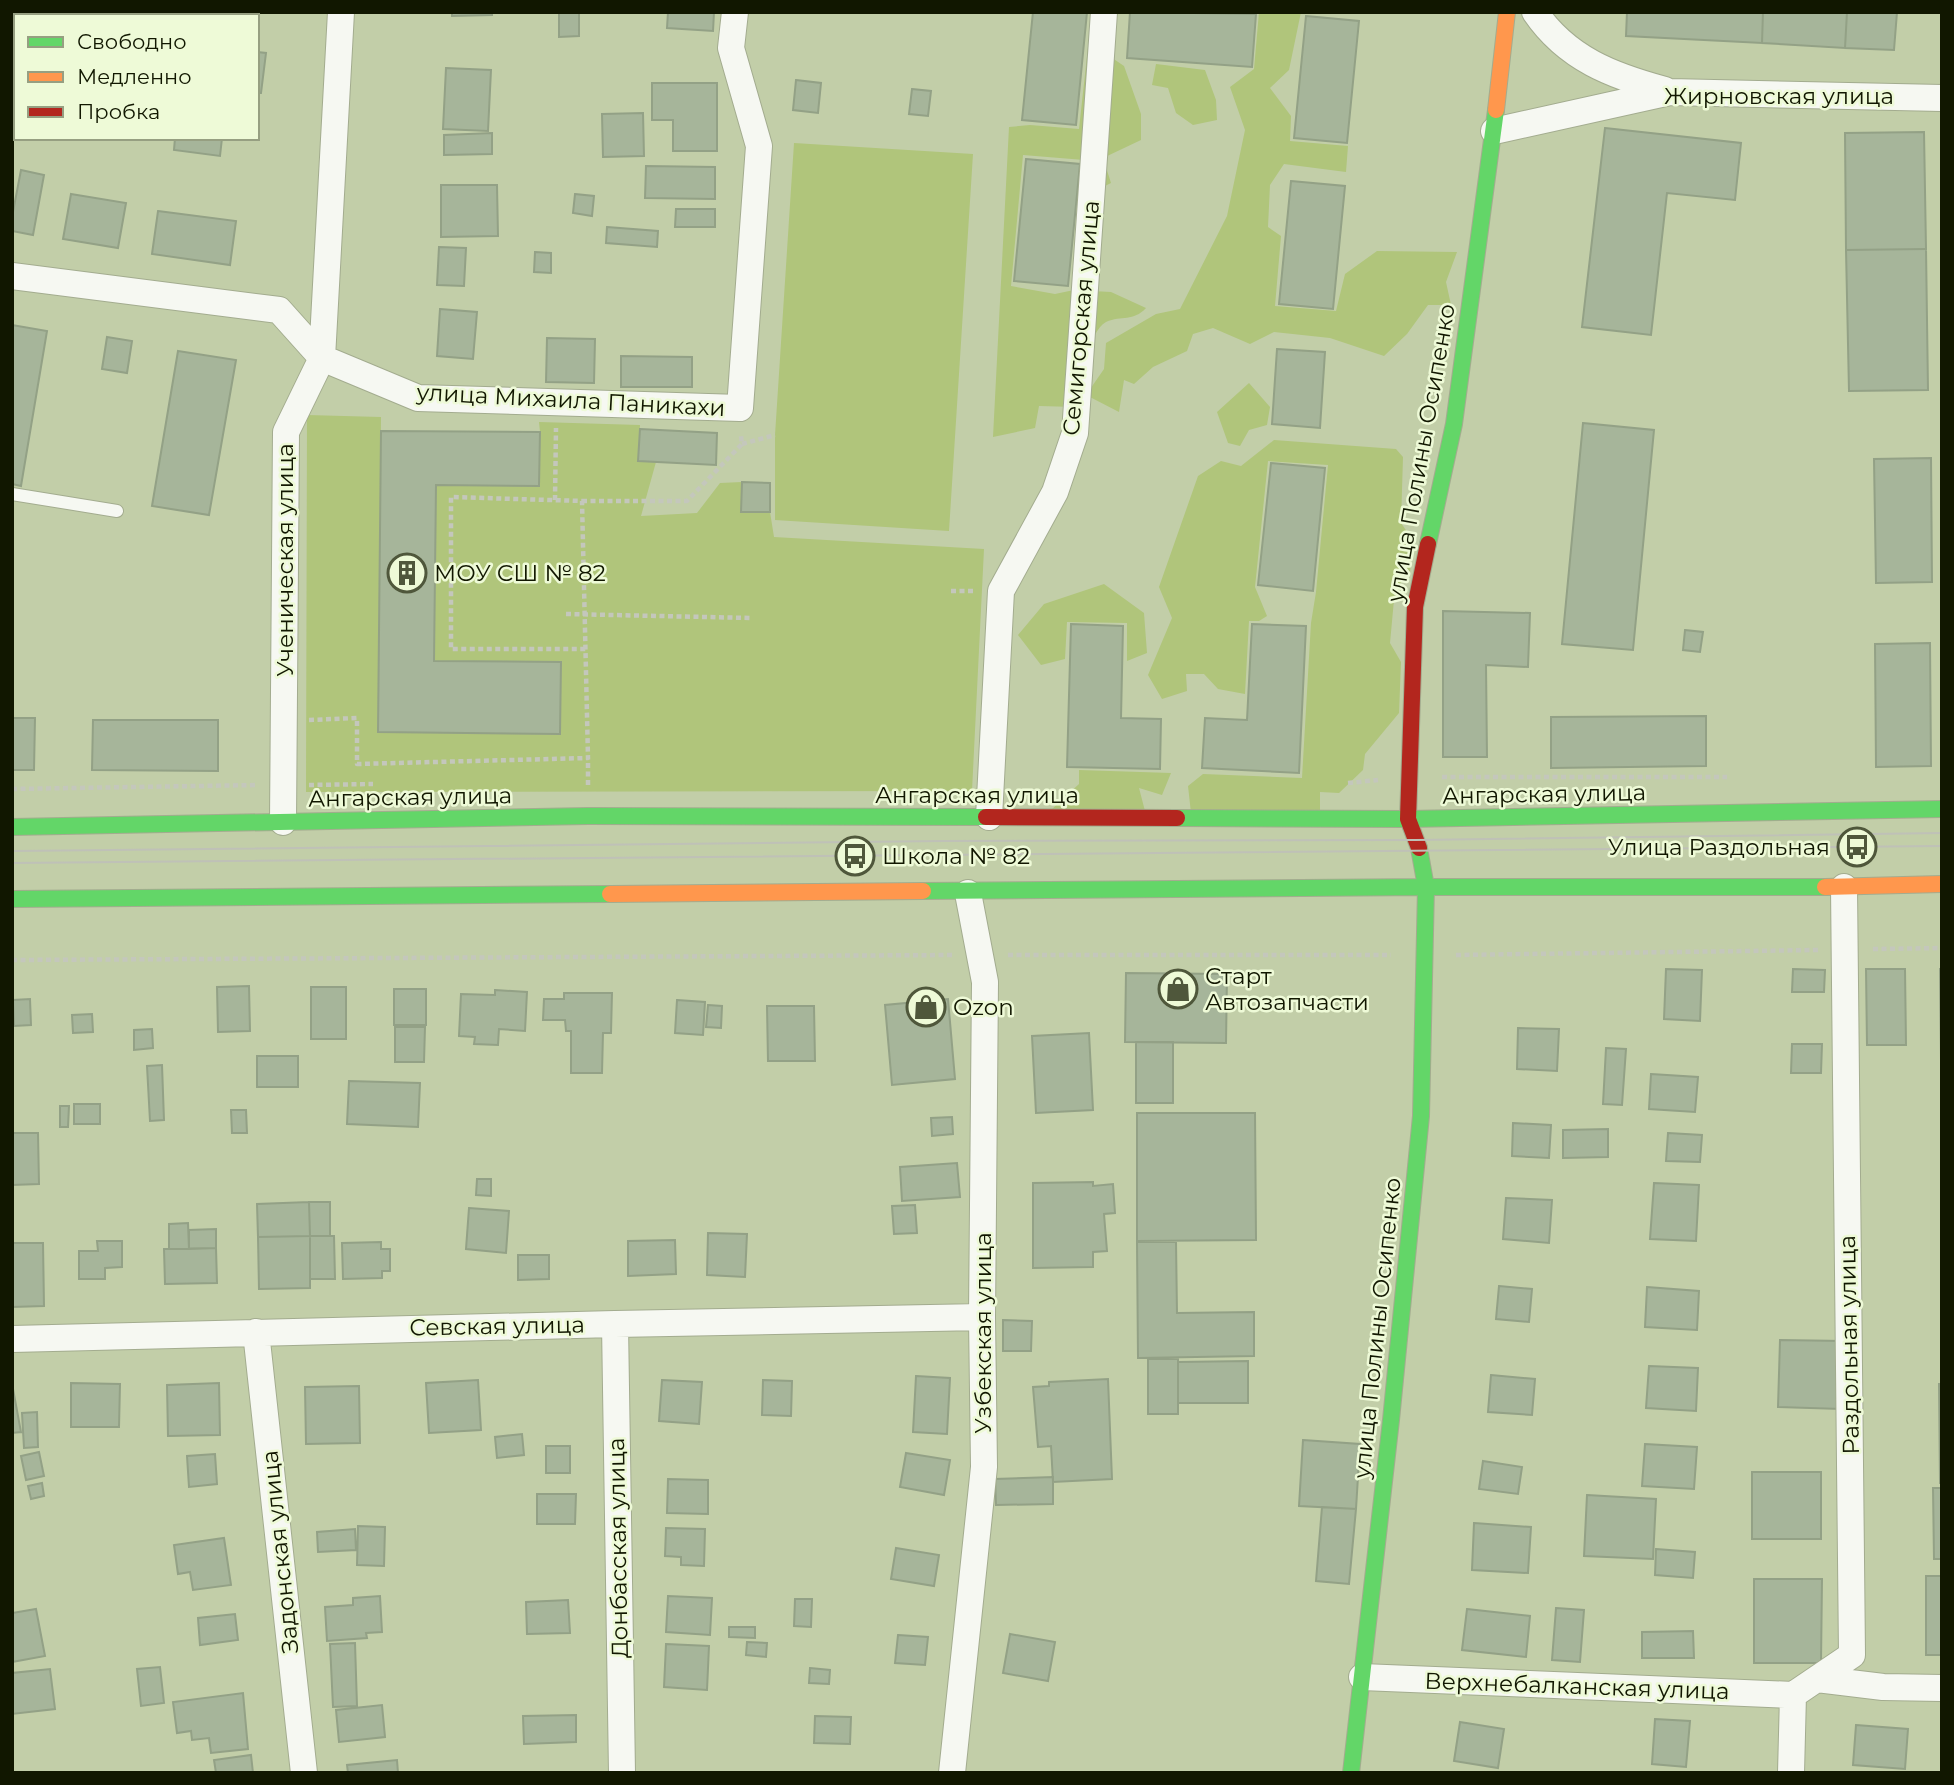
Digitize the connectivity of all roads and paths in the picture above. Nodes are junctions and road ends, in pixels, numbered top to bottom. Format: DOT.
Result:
graph roads {
  1 [pos="341,12"];
  2 [pos="735,12"];
  3 [pos="1104,12"];
  4 [pos="1507,12"];
  5 [pos="1535,12"];
  6 [pos="1670,92"];
  7 [pos="1942,98"];
  8 [pos="1494,131"];
  9 [pos="12,276"];
  10 [pos="322,358"];
  11 [pos="740,408"];
  12 [pos="556,422"];
  13 [pos="775,436"];
  14 [pos="742,444"];
  15 [pos="12,494"];
  16 [pos="555,500"];
  17 [pos="582,501"];
  18 [pos="117,511"];
  19 [pos="566,614"];
  20 [pos="585,615"];
  21 [pos="752,618"];
  22 [pos="586,649"];
  23 [pos="284,721"];
  24 [pos="1942,808"];
  25 [pos="989,817"];
  26 [pos="1408,819"];
  27 [pos="284,822"];
  28 [pos="12,827"];
  29 [pos="1942,884"];
  30 [pos="1426,887"];
  31 [pos="1844,887"];
  32 [pos="968,893"];
  33 [pos="12,900"];
  34 [pos="982,1317"];
  35 [pos="615,1324"];
  36 [pos="256,1332"];
  37 [pos="12,1339"];
  38 [pos="1362,1677"];
  39 [pos="1816,1679"];
  40 [pos="1942,1688"];
  41 [pos="1793,1696"];
  42 [pos="304,1773"];
  43 [pos="622,1773"];
  44 [pos="952,1773"];
  45 [pos="1351,1773"];
  46 [pos="1791,1773"];
  1 -- 10 [label="street, Ученическая улица"];
  2 -- 11 [label="street"];
  3 -- 25 [label="street, Семигорская улица"];
  4 -- 8 [label="main road, улица Полины Осипенко"];
  5 -- 6 [label="street"];
  6 -- 7 [label="street, Жирновская улица"];
  6 -- 8 [label="street, Жирновская улица"];
  8 -- 26 [label="main road, улица Полины Осипенко"];
  9 -- 10 [label="street, улица Михаила Паникахи"];
  10 -- 11 [label="street, улица Михаила Паникахи"];
  10 -- 23 [label="street, Ученическая улица"];
  11 -- 14 [label="path"];
  12 -- 16 [label="path"];
  13 -- 14 [label="path"];
  14 -- 17 [label="path"];
  15 -- 18 [label="lane"];
  16 -- 17 [label="path"];
  16 -- 22 [label="path"];
  17 -- 20 [label="path"];
  19 -- 20 [label="path"];
  20 -- 21 [label="path"];
  20 -- 22 [label="path"];
  22 -- 23 [label="path"];
  23 -- 27 [label="street, Ученическая улица"];
  24 -- 26 [label="main road, Ангарская улица"];
  25 -- 26 [label="main road, Ангарская улица"];
  25 -- 27 [label="main road, Ангарская улица"];
  26 -- 30 [label="main road, улица Полины Осипенко"];
  27 -- 28 [label="main road, Ангарская улица"];
  29 -- 31 [label="main road"];
  30 -- 31 [label="main road"];
  30 -- 32 [label="main road"];
  30 -- 38 [label="main road, улица Полины Осипенко"];
  31 -- 39 [label="street, Раздольная улица"];
  32 -- 33 [label="main road"];
  32 -- 34 [label="street, Узбекская улица"];
  34 -- 35 [label="street, Севская улица"];
  34 -- 44 [label="street, Узбекская улица"];
  35 -- 36 [label="street, Севская улица"];
  35 -- 43 [label="street, Донбасская улица"];
  36 -- 37 [label="street, Севская улица"];
  36 -- 42 [label="street, Задонская улица"];
  38 -- 41 [label="street, Верхнебалканская улица"];
  38 -- 45 [label="main road, улица Полины Осипенко"];
  39 -- 40 [label="street"];
  39 -- 41 [label="street, Раздольная улица"];
  41 -- 46 [label="street"];
}
